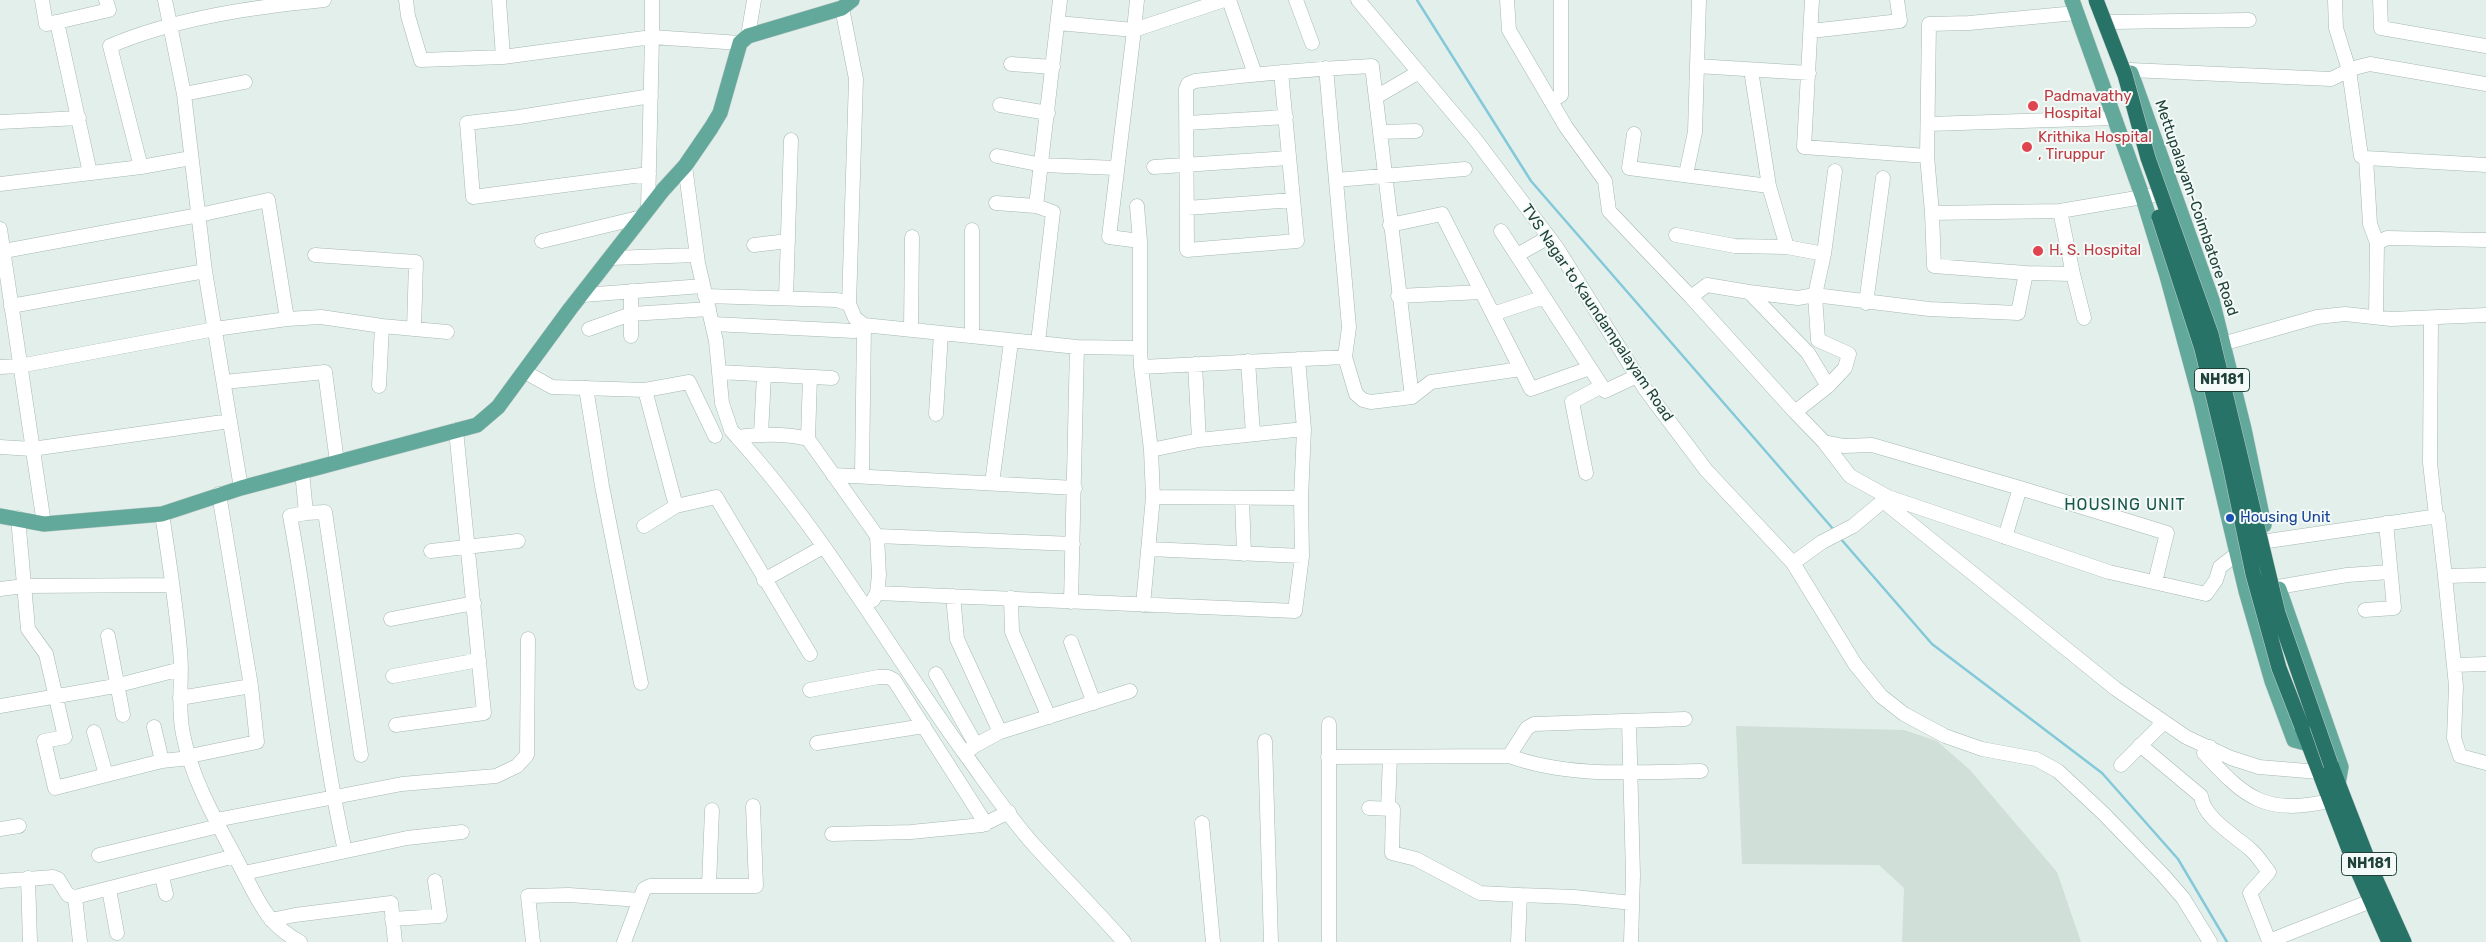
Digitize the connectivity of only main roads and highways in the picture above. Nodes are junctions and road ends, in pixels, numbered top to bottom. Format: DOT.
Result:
graph roads {
  1 [pos="2086,0"];
  2 [pos="2096,0"];
  3 [pos="2102,0"];
  4 [pos="847,4"];
  5 [pos="2074,6"];
  6 [pos="0,516"];
  7 [pos="2309,744"];
  8 [pos="2325,768"];
  9 [pos="2338,784"];
  10 [pos="2359,858"];
  11 [pos="2367,875"];
  12 [pos="2389,942"];
  13 [pos="2404,942"];
  1 -- 7 [label="highway, NH181, bridge"];
  2 -- 8 [label="highway, NH181, bridge"];
  3 -- 9 [label="main road, Mettupalayam-Coimbatore Road"];
  4 -- 6 [label="main road"];
  5 -- 7 [label="main road"];
  7 -- 8 [label="highway"];
  8 -- 9 [label="highway"];
  8 -- 10 [label="highway"];
  9 -- 10 [label="highway, Mettupalayam-Coimbatore Road / NH181"];
  10 -- 11 [label="highway, Mettupalayam-Coimbatore Road / NH181"];
  11 -- 12 [label="highway"];
  11 -- 13 [label="highway, Mettupalayam-Coimbatore Road / NH181"];
}
